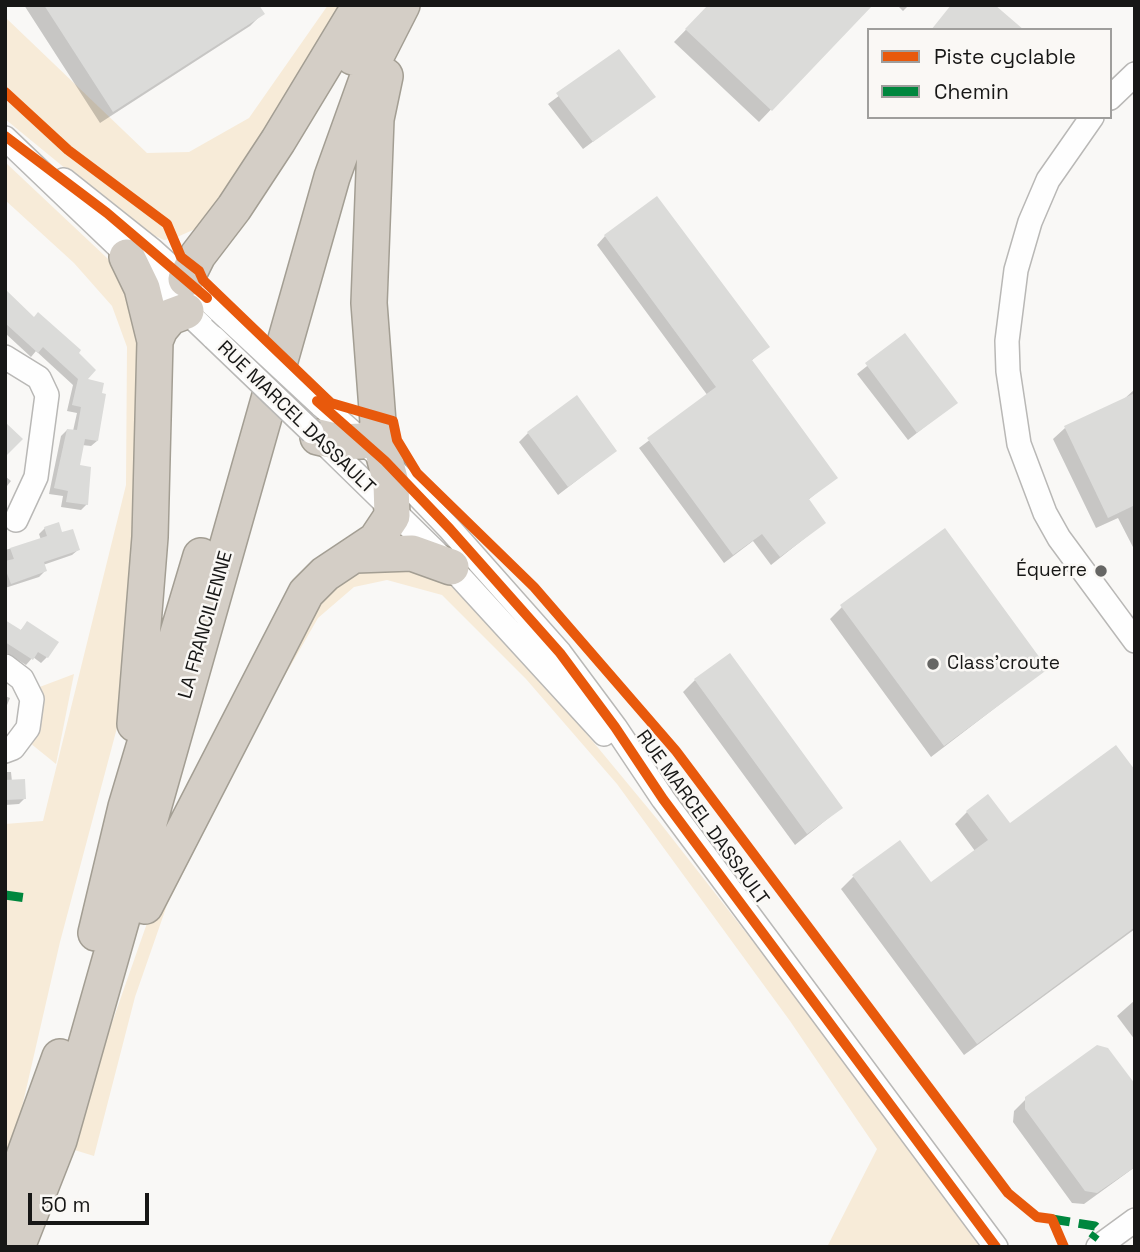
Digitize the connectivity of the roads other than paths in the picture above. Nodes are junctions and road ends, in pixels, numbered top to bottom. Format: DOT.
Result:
graph roads {
  1 [pos="360,5"];
  2 [pos="373,5"];
  3 [pos="402,5"];
  4 [pos="410,5"];
  5 [pos="1135,74"];
  6 [pos="1112,96"];
  7 [pos="1091,119"];
  8 [pos="5,137"];
  9 [pos="206,243"];
  10 [pos="140,254"];
  11 [pos="186,295"];
  12 [pos="155,341"];
  13 [pos="5,358"];
  14 [pos="317,424"];
  15 [pos="375,443"];
  16 [pos="393,511"];
  17 [pos="16,520"];
  18 [pos="356,555"];
  19 [pos="451,567"];
  20 [pos="1135,641"];
  21 [pos="5,666"];
  22 [pos="5,751"];
  23 [pos="663,799"];
  24 [pos="126,807"];
  25 [pos="110,963"];
  26 [pos="5,1209"];
  27 [pos="1135,1220"];
  28 [pos="17,1247"];
  29 [pos="996,1247"];
  30 [pos="1098,1247"];
  1 -- 9 [label="highway"];
  2 -- 24 [label="highway, LA FRANCILIENNE"];
  3 -- 25 [label="highway, LA FRANCILIENNE"];
  4 -- 15 [label="highway"];
  5 -- 6 [label="street"];
  7 -- 20 [label="street"];
  8 -- 10 [label="street, RUE MARCEL DASSAULT"];
  9 -- 10 [label="street"];
  9 -- 11 [label="highway"];
  10 -- 11 [label="street, RUE MARCEL DASSAULT"];
  10 -- 11 [label="street, RUE MARCEL DASSAULT"];
  10 -- 12 [label="highway"];
  11 -- 12 [label="highway"];
  11 -- 14 [label="street, RUE MARCEL DASSAULT, bridge"];
  11 -- 14 [label="street, RUE MARCEL DASSAULT, bridge"];
  12 -- 24 [label="highway"];
  13 -- 17 [label="street"];
  14 -- 15 [label="highway"];
  14 -- 16 [label="street, RUE MARCEL DASSAULT"];
  15 -- 16 [label="highway"];
  15 -- 23 [label="street, RUE MARCEL DASSAULT"];
  16 -- 18 [label="highway"];
  16 -- 19 [label="street, RUE MARCEL DASSAULT"];
  18 -- 19 [label="highway"];
  18 -- 25 [label="highway"];
  19 -- 23 [label="street, RUE MARCEL DASSAULT"];
  21 -- 22 [label="street"];
  23 -- 29 [label="street, RUE MARCEL DASSAULT"];
  24 -- 26 [label="highway, LA FRANCILIENNE"];
  25 -- 28 [label="highway, LA FRANCILIENNE"];
  27 -- 30 [label="street"];
}
